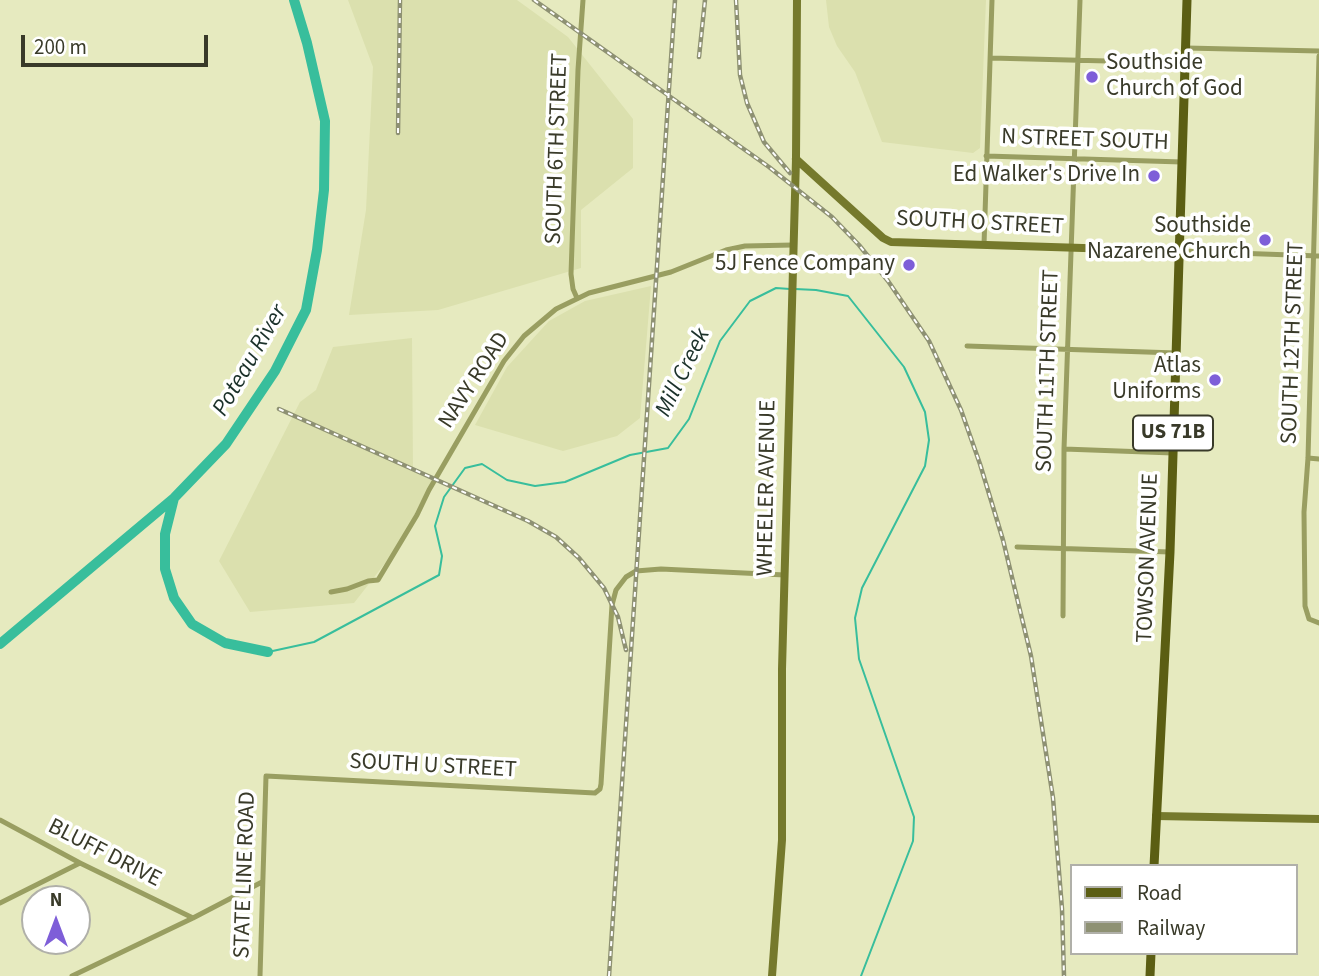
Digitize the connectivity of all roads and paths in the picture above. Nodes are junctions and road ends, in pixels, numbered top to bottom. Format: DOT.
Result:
graph roads {
  1 [pos="583,0"];
  2 [pos="797,0"];
  3 [pos="992,0"];
  4 [pos="1080,0"];
  5 [pos="1187,0"];
  6 [pos="1186,48"];
  7 [pos="1319,54"];
  8 [pos="991,58"];
  9 [pos="1079,61"];
  10 [pos="1185,63"];
  11 [pos="986,156"];
  12 [pos="1073,158"];
  13 [pos="796,159"];
  14 [pos="1182,162"];
  15 [pos="793,245"];
  16 [pos="984,245"];
  17 [pos="1071,247"];
  18 [pos="1179,251"];
  19 [pos="1316,256"];
  20 [pos="577,298"];
  21 [pos="967,346"];
  22 [pos="1069,349"];
  23 [pos="1176,353"];
  24 [pos="1064,449"];
  25 [pos="1173,453"];
  26 [pos="1308,458"];
  27 [pos="1319,459"];
  28 [pos="1017,547"];
  29 [pos="1062,548"];
  30 [pos="1170,552"];
  31 [pos="785,575"];
  32 [pos="331,592"];
  33 [pos="1063,617"];
  34 [pos="1319,623"];
  35 [pos="266,776"];
  36 [pos="1156,816"];
  37 [pos="1319,819"];
  38 [pos="0,820"];
  39 [pos="80,863"];
  40 [pos="1154,864"];
  41 [pos="262,882"];
  42 [pos="0,902"];
  43 [pos="193,918"];
  44 [pos="1151,955"];
  45 [pos="72,976"];
  46 [pos="260,976"];
  47 [pos="772,976"];
  48 [pos="1150,976"];
  1 -- 20 [label="street, SOUTH 6TH STREET"];
  2 -- 13 [label="main road, WHEELER AVENUE"];
  3 -- 8 [label="street"];
  4 -- 9 [label="street, SOUTH 11TH STREET"];
  5 -- 6 [label="main road, TOWSON AVENUE / US 71B"];
  6 -- 7 [label="street"];
  6 -- 10 [label="main road, TOWSON AVENUE / US 71B"];
  7 -- 19 [label="street, SOUTH 12TH STREET"];
  8 -- 9 [label="street"];
  8 -- 11 [label="street"];
  9 -- 10 [label="street"];
  9 -- 12 [label="street, SOUTH 11TH STREET"];
  10 -- 14 [label="main road, TOWSON AVENUE / US 71B"];
  11 -- 12 [label="street, N STREET SOUTH"];
  11 -- 16 [label="street"];
  12 -- 14 [label="street, N STREET SOUTH"];
  12 -- 17 [label="street, SOUTH 11TH STREET"];
  13 -- 15 [label="main road, WHEELER AVENUE"];
  13 -- 16 [label="main road, SOUTH O STREET"];
  14 -- 18 [label="main road, TOWSON AVENUE / US 71B"];
  15 -- 20 [label="street, NAVY ROAD"];
  15 -- 31 [label="main road, WHEELER AVENUE"];
  16 -- 17 [label="main road, SOUTH O STREET"];
  17 -- 18 [label="main road, SOUTH O STREET"];
  17 -- 22 [label="street, SOUTH 11TH STREET"];
  18 -- 19 [label="street, SOUTH O STREET"];
  18 -- 23 [label="main road, TOWSON AVENUE / US 71B"];
  19 -- 26 [label="street, SOUTH 12TH STREET"];
  20 -- 32 [label="street, NAVY ROAD"];
  21 -- 22 [label="street"];
  22 -- 23 [label="street"];
  22 -- 24 [label="street, SOUTH 11TH STREET"];
  23 -- 25 [label="main road, TOWSON AVENUE / US 71B"];
  24 -- 25 [label="street"];
  24 -- 29 [label="street, SOUTH 11TH STREET"];
  25 -- 30 [label="main road, TOWSON AVENUE / US 71B"];
  26 -- 27 [label="street"];
  26 -- 34 [label="street, SOUTH 12TH STREET"];
  28 -- 29 [label="street"];
  29 -- 30 [label="street"];
  29 -- 33 [label="street, SOUTH 11TH STREET"];
  30 -- 36 [label="main road, TOWSON AVENUE / US 71B"];
  31 -- 35 [label="street, SOUTH U STREET"];
  31 -- 47 [label="main road, WHEELER AVENUE"];
  35 -- 41 [label="street, STATE LINE ROAD"];
  36 -- 37 [label="main road"];
  36 -- 40 [label="main road, TOWSON AVENUE / US 71B"];
  38 -- 39 [label="street, BLUFF DRIVE"];
  39 -- 42 [label="street"];
  39 -- 43 [label="street, BLUFF DRIVE"];
  41 -- 43 [label="street"];
  41 -- 46 [label="street, STATE LINE ROAD"];
  43 -- 45 [label="street"];
  44 -- 48 [label="main road"];
}
